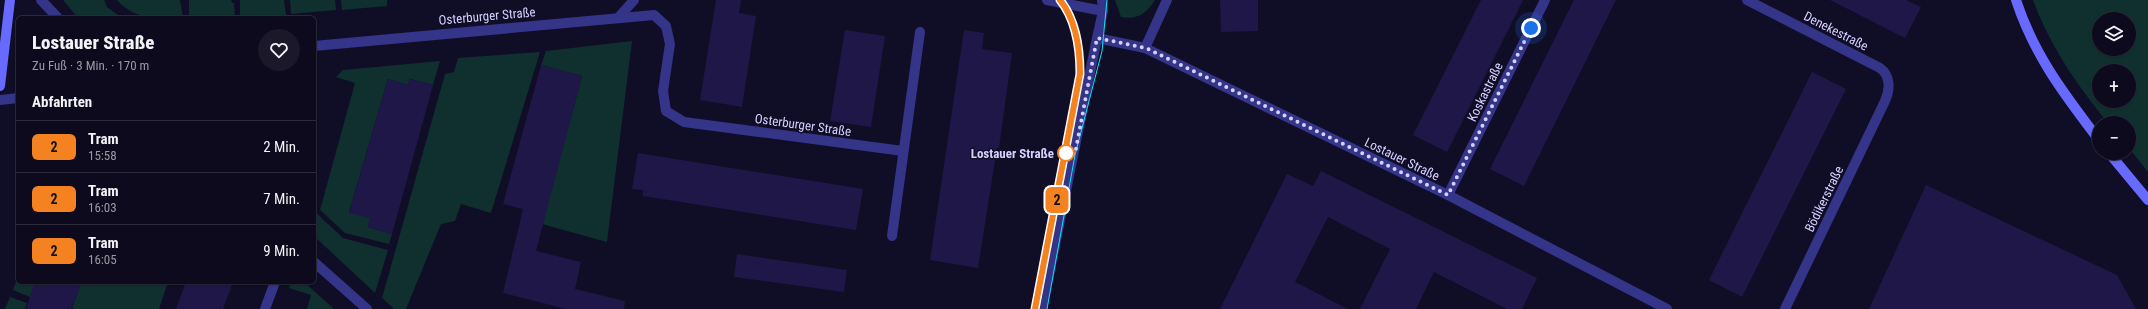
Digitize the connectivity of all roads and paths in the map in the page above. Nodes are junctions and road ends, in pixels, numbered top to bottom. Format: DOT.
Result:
graph roads {
  1 [pos="10,0"];
  2 [pos="40,0"];
  3 [pos="634,0"];
  4 [pos="1047,0"];
  5 [pos="1089,0"];
  6 [pos="1102,0"];
  7 [pos="1167,0"];
  8 [pos="1545,0"];
  9 [pos="1747,0"];
  10 [pos="2016,0"];
  11 [pos="1103,11"];
  12 [pos="56,16"];
  13 [pos="618,18"];
  14 [pos="920,32"];
  15 [pos="1097,38"];
  16 [pos="316,46"];
  17 [pos="1146,48"];
  18 [pos="0,86"];
  19 [pos="16,98"];
  20 [pos="0,100"];
  21 [pos="1885,101"];
  22 [pos="2092,130"];
  23 [pos="903,151"];
  24 [pos="2115,160"];
  25 [pos="1448,195"];
  26 [pos="2148,200"];
  27 [pos="892,236"];
  28 [pos="316,264"];
  29 [pos="274,284"];
  30 [pos="265,309"];
  31 [pos="367,309"];
  32 [pos="1042,309"];
  33 [pos="1667,309"];
  34 [pos="1785,309"];
  1 -- 18 [label="main road"];
  2 -- 12 [label="street"];
  3 -- 13 [label="street"];
  4 -- 11 [label="street"];
  5 -- 11 [label="street"];
  6 -- 11 [label="street"];
  7 -- 17 [label="street"];
  8 -- 25 [label="street, Koskastraße"];
  9 -- 21 [label="street, Denekestraße"];
  10 -- 22 [label="main road"];
  11 -- 15 [label="street"];
  13 -- 16 [label="street, Osterburger Straße"];
  13 -- 23 [label="street, Osterburger Straße"];
  14 -- 23 [label="street"];
  15 -- 17 [label="street, Lostauer Straße"];
  15 -- 32 [label="street"];
  17 -- 25 [label="street, Lostauer Straße"];
  19 -- 20 [label="street"];
  21 -- 34 [label="street, Bödikerstraße"];
  23 -- 27 [label="street"];
  24 -- 26 [label="main road"];
  25 -- 33 [label="street, Lostauer Straße"];
  28 -- 31 [label="street"];
  29 -- 30 [label="street"];
}
